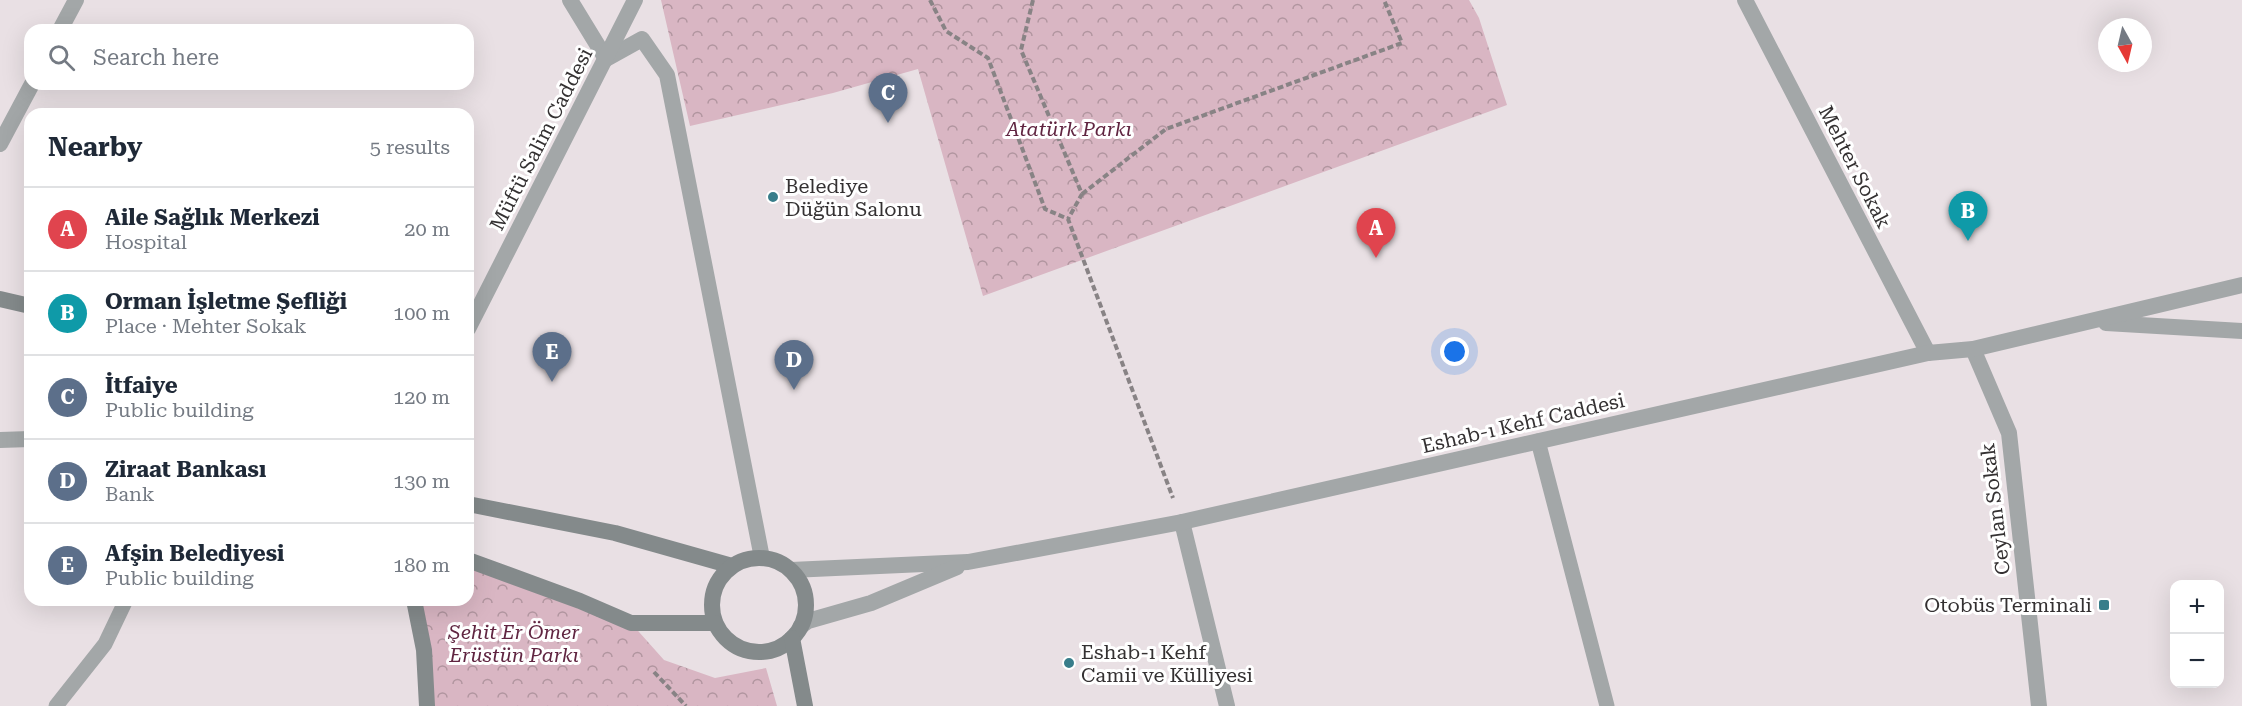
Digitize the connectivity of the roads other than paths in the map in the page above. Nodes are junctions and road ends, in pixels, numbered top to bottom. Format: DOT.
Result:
graph roads {
  1 [pos="76,0"];
  2 [pos="570,0"];
  3 [pos="635,0"];
  4 [pos="1745,0"];
  5 [pos="63,24"];
  6 [pos="606,59"];
  7 [pos="29,90"];
  8 [pos="0,144"];
  9 [pos="2242,285"];
  10 [pos="1,297"];
  11 [pos="24,304"];
  12 [pos="474,317"];
  13 [pos="2087,322"];
  14 [pos="2242,331"];
  15 [pos="1973,349"];
  16 [pos="1928,353"];
  17 [pos="24,439"];
  18 [pos="0,440"];
  19 [pos="1538,441"];
  20 [pos="474,505"];
  21 [pos="1182,522"];
  22 [pos="762,558"];
  23 [pos="474,562"];
  24 [pos="968,562"];
  25 [pos="732,566"];
  26 [pos="790,570"];
  27 [pos="123,606"];
  28 [pos="415,606"];
  29 [pos="715,623"];
  30 [pos="796,632"];
  31 [pos="56,706"];
  32 [pos="427,706"];
  33 [pos="805,706"];
  34 [pos="1227,706"];
  35 [pos="1607,706"];
  36 [pos="2039,706"];
  1 -- 5 [label="street"];
  2 -- 6 [label="street"];
  3 -- 6 [label="street, Müftü Salim Caddesi"];
  4 -- 16 [label="street, Mehter Sokak"];
  6 -- 12 [label="street, Müftü Salim Caddesi"];
  6 -- 22 [label="street"];
  7 -- 8 [label="street"];
  9 -- 13 [label="street, Eshab-ı Kehf Caddesi"];
  10 -- 11 [label="main road"];
  13 -- 14 [label="street"];
  13 -- 15 [label="street, Eshab-ı Kehf Caddesi"];
  15 -- 16 [label="street, Eshab-ı Kehf Caddesi"];
  15 -- 36 [label="street, Ceylan Sokak"];
  16 -- 19 [label="street, Eshab-ı Kehf Caddesi"];
  17 -- 18 [label="street"];
  19 -- 21 [label="street, Eshab-ı Kehf Caddesi"];
  19 -- 35 [label="lane"];
  20 -- 25 [label="main road"];
  21 -- 24 [label="street, Eshab-ı Kehf Caddesi"];
  21 -- 34 [label="street"];
  22 -- 25 [label="main road"];
  22 -- 26 [label="main road"];
  23 -- 29 [label="main road"];
  24 -- 26 [label="street"];
  24 -- 30 [label="street"];
  25 -- 29 [label="main road"];
  26 -- 30 [label="main road"];
  27 -- 31 [label="lane"];
  28 -- 32 [label="main road"];
  29 -- 30 [label="main road"];
  30 -- 33 [label="main road"];
}
